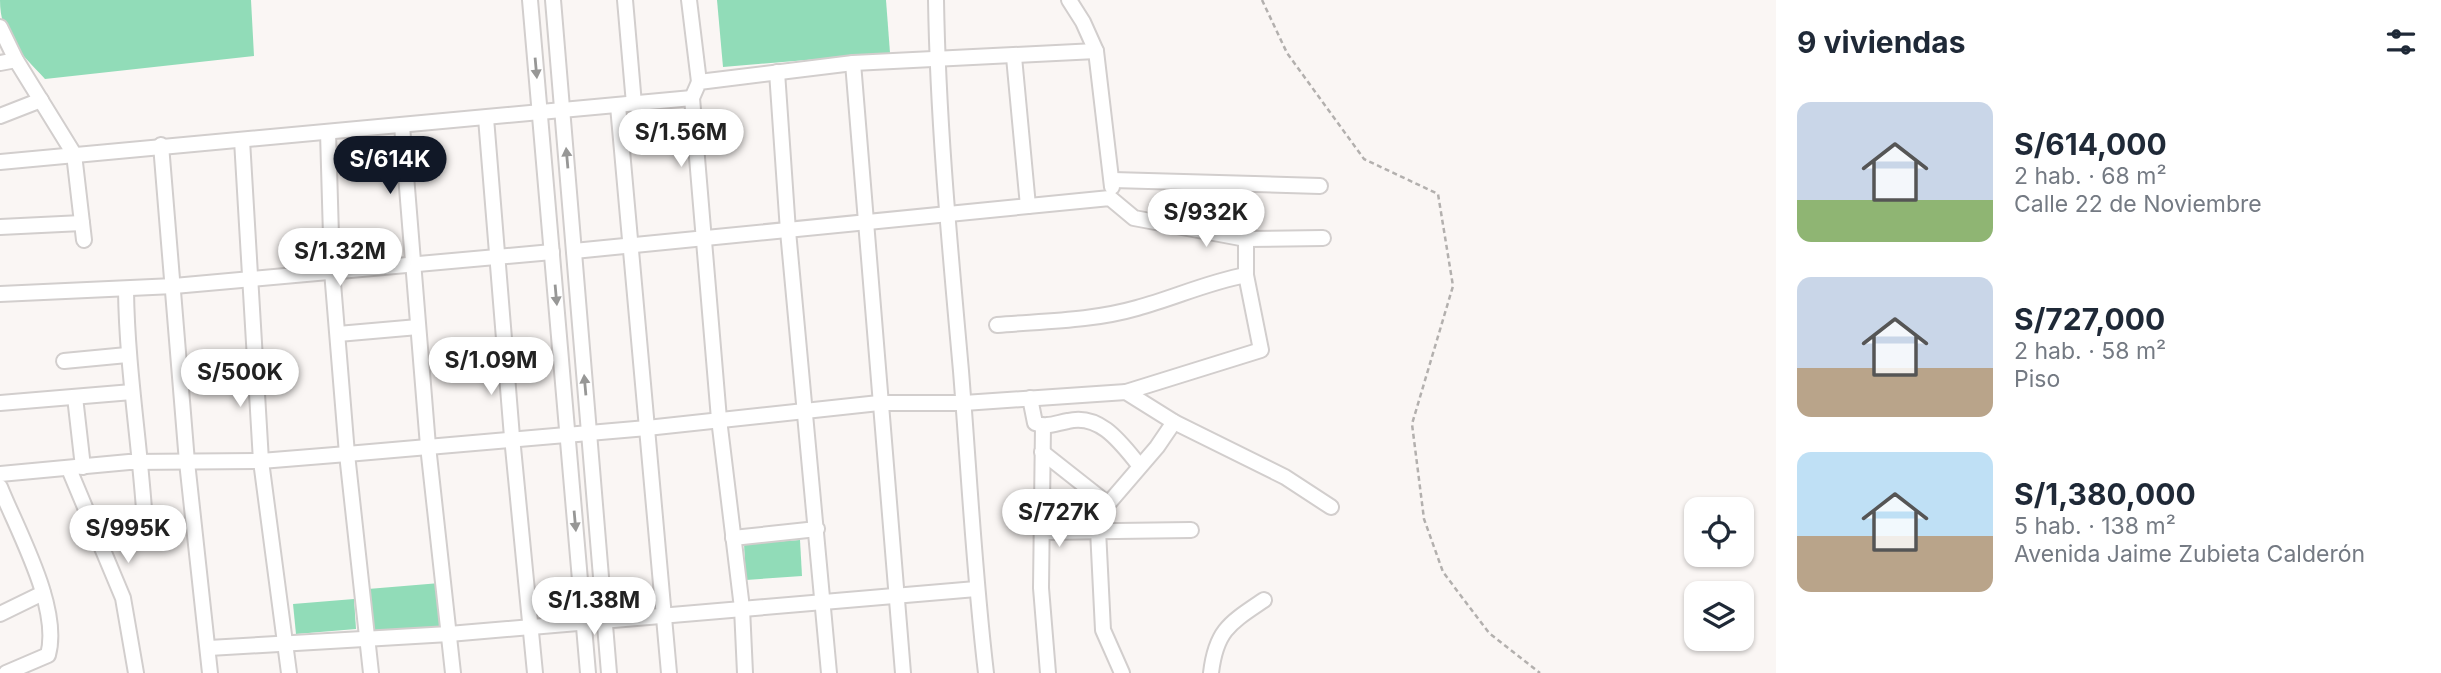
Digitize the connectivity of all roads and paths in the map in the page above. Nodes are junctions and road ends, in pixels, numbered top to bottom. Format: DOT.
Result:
graph roads {
  1 [pos="530,0"];
  2 [pos="553,0"];
  3 [pos="625,0"];
  4 [pos="689,0"];
  5 [pos="936,0"];
  6 [pos="1069,0"];
  7 [pos="1262,0"];
  8 [pos="0,27"];
  9 [pos="1096,51"];
  10 [pos="1014,57"];
  11 [pos="937,58"];
  12 [pos="16,60"];
  13 [pos="0,63"];
  14 [pos="853,63"];
  15 [pos="778,72"];
  16 [pos="699,82"];
  17 [pos="692,98"];
  18 [pos="41,100"];
  19 [pos="634,104"];
  20 [pos="618,106"];
  21 [pos="563,110"];
  22 [pos="540,113"];
  23 [pos="0,116"];
  24 [pos="486,118"];
  25 [pos="402,126"];
  26 [pos="328,132"];
  27 [pos="242,140"];
  28 [pos="160,145"];
  29 [pos="74,154"];
  30 [pos="0,162"];
  31 [pos="1113,180"];
  32 [pos="1320,186"];
  33 [pos="1110,198"];
  34 [pos="1028,206"];
  35 [pos="948,215"];
  36 [pos="866,221"];
  37 [pos="82,223"];
  38 [pos="0,227"];
  39 [pos="788,231"];
  40 [pos="704,238"];
  41 [pos="1323,238"];
  42 [pos="1245,239"];
  43 [pos="84,240"];
  44 [pos="631,245"];
  45 [pos="574,251"];
  46 [pos="552,252"];
  47 [pos="497,257"];
  48 [pos="413,264"];
  49 [pos="332,271"];
  50 [pos="1246,275"];
  51 [pos="251,277"];
  52 [pos="174,286"];
  53 [pos="126,290"];
  54 [pos="0,294"];
  55 [pos="997,325"];
  56 [pos="418,327"];
  57 [pos="338,334"];
  58 [pos="127,355"];
  59 [pos="64,360"];
  60 [pos="132,393"];
  61 [pos="1126,393"];
  62 [pos="75,397"];
  63 [pos="1030,398"];
  64 [pos="964,402"];
  65 [pos="0,403"];
  66 [pos="879,403"];
  67 [pos="804,411"];
  68 [pos="719,419"];
  69 [pos="1174,422"];
  70 [pos="1043,426"];
  71 [pos="647,428"];
  72 [pos="589,431"];
  73 [pos="567,433"];
  74 [pos="512,437"];
  75 [pos="428,446"];
  76 [pos="1041,452"];
  77 [pos="347,454"];
  78 [pos="261,461"];
  79 [pos="187,462"];
  80 [pos="142,463"];
  81 [pos="1139,465"];
  82 [pos="76,468"];
  83 [pos="0,474"];
  84 [pos="0,487"];
  85 [pos="1108,504"];
  86 [pos="1331,507"];
  87 [pos="817,528"];
  88 [pos="1098,530"];
  89 [pos="1191,530"];
  90 [pos="1042,532"];
  91 [pos="733,537"];
  92 [pos="146,540"];
  93 [pos="976,589"];
  94 [pos="43,593"];
  95 [pos="895,595"];
  96 [pos="1264,600"];
  97 [pos="824,601"];
  98 [pos="742,608"];
  99 [pos="0,614"];
  100 [pos="665,614"];
  101 [pos="605,619"];
  102 [pos="584,621"];
  103 [pos="532,626"];
  104 [pos="449,634"];
  105 [pos="368,638"];
  106 [pos="286,645"];
  107 [pos="209,648"];
  108 [pos="6,673"];
  109 [pos="136,673"];
  110 [pos="210,673"];
  111 [pos="289,673"];
  112 [pos="371,673"];
  113 [pos="453,673"];
  114 [pos="535,673"];
  115 [pos="588,673"];
  116 [pos="609,673"];
  117 [pos="669,673"];
  118 [pos="746,673"];
  119 [pos="828,673"];
  120 [pos="903,673"];
  121 [pos="986,673"];
  122 [pos="1048,673"];
  123 [pos="1122,673"];
  124 [pos="1211,673"];
  125 [pos="1540,673"];
  1 -- 22 [label="street, one-way"];
  2 -- 21 [label="street"];
  3 -- 19 [label="street"];
  4 -- 16 [label="street"];
  5 -- 11 [label="street"];
  6 -- 9 [label="street"];
  7 -- 125 [label="path"];
  8 -- 12 [label="street"];
  9 -- 10 [label="street"];
  9 -- 31 [label="street"];
  10 -- 11 [label="street"];
  10 -- 34 [label="street"];
  11 -- 14 [label="street"];
  11 -- 35 [label="street"];
  12 -- 13 [label="street"];
  12 -- 18 [label="street"];
  14 -- 15 [label="street"];
  14 -- 36 [label="street"];
  15 -- 16 [label="street"];
  15 -- 39 [label="street"];
  16 -- 17 [label="street"];
  17 -- 19 [label="street"];
  17 -- 40 [label="street"];
  18 -- 23 [label="street"];
  18 -- 29 [label="street"];
  19 -- 20 [label="street"];
  20 -- 21 [label="street"];
  20 -- 44 [label="street"];
  21 -- 22 [label="street"];
  45 -- 21 [label="street, one-way"];
  22 -- 24 [label="street"];
  22 -- 46 [label="street"];
  24 -- 25 [label="street"];
  24 -- 47 [label="street"];
  25 -- 26 [label="street"];
  25 -- 48 [label="street"];
  26 -- 27 [label="street"];
  26 -- 49 [label="street"];
  27 -- 28 [label="street"];
  27 -- 51 [label="street"];
  28 -- 29 [label="street"];
  28 -- 52 [label="street"];
  29 -- 30 [label="street"];
  29 -- 37 [label="street"];
  31 -- 32 [label="street"];
  31 -- 33 [label="street"];
  33 -- 34 [label="street"];
  33 -- 42 [label="street"];
  34 -- 35 [label="street"];
  35 -- 36 [label="street"];
  35 -- 64 [label="street"];
  36 -- 39 [label="street"];
  36 -- 66 [label="street"];
  37 -- 38 [label="street"];
  37 -- 43 [label="street"];
  39 -- 40 [label="street"];
  39 -- 67 [label="street"];
  40 -- 44 [label="street"];
  40 -- 68 [label="street"];
  41 -- 42 [label="street"];
  42 -- 50 [label="street"];
  44 -- 45 [label="street"];
  44 -- 71 [label="street"];
  72 -- 45 [label="street, one-way"];
  46 -- 47 [label="street"];
  46 -- 73 [label="street, one-way"];
  47 -- 48 [label="street"];
  47 -- 74 [label="street"];
  48 -- 49 [label="street"];
  48 -- 56 [label="street"];
  49 -- 51 [label="street"];
  49 -- 57 [label="street"];
  50 -- 55 [label="street"];
  50 -- 61 [label="street"];
  51 -- 52 [label="street"];
  51 -- 78 [label="street"];
  52 -- 53 [label="street"];
  52 -- 79 [label="street"];
  53 -- 54 [label="street"];
  53 -- 58 [label="street"];
  56 -- 57 [label="street"];
  56 -- 75 [label="street"];
  57 -- 77 [label="street"];
  58 -- 59 [label="street"];
  58 -- 60 [label="street"];
  60 -- 62 [label="street"];
  60 -- 80 [label="street"];
  61 -- 63 [label="street"];
  61 -- 69 [label="street"];
  62 -- 65 [label="street"];
  62 -- 82 [label="street"];
  63 -- 64 [label="street"];
  63 -- 70 [label="street"];
  64 -- 66 [label="street"];
  64 -- 93 [label="street"];
  66 -- 67 [label="street"];
  66 -- 95 [label="street"];
  67 -- 68 [label="street"];
  67 -- 87 [label="street"];
  68 -- 71 [label="street"];
  68 -- 91 [label="street"];
  69 -- 81 [label="street"];
  69 -- 86 [label="street"];
  70 -- 76 [label="street"];
  70 -- 81 [label="street"];
  71 -- 72 [label="street"];
  71 -- 100 [label="street"];
  72 -- 73 [label="street"];
  72 -- 101 [label="street"];
  73 -- 74 [label="street"];
  73 -- 102 [label="street, one-way"];
  74 -- 75 [label="street"];
  74 -- 103 [label="street"];
  75 -- 77 [label="street"];
  75 -- 104 [label="street"];
  76 -- 85 [label="street"];
  76 -- 90 [label="street"];
  77 -- 78 [label="street"];
  77 -- 105 [label="street"];
  78 -- 79 [label="street"];
  78 -- 106 [label="street"];
  79 -- 80 [label="street"];
  79 -- 107 [label="street"];
  80 -- 82 [label="street"];
  80 -- 92 [label="street"];
  81 -- 85 [label="street"];
  82 -- 83 [label="street"];
  82 -- 109 [label="street"];
  84 -- 94 [label="street"];
  85 -- 88 [label="street"];
  87 -- 91 [label="street"];
  87 -- 97 [label="street"];
  88 -- 89 [label="street"];
  88 -- 90 [label="street"];
  88 -- 123 [label="street"];
  90 -- 122 [label="street"];
  91 -- 98 [label="street"];
  93 -- 95 [label="street"];
  93 -- 121 [label="street"];
  94 -- 99 [label="street"];
  94 -- 108 [label="street"];
  95 -- 97 [label="street"];
  95 -- 120 [label="street"];
  96 -- 124 [label="street"];
  97 -- 98 [label="street"];
  97 -- 119 [label="street"];
  98 -- 100 [label="street"];
  98 -- 118 [label="street"];
  100 -- 101 [label="street"];
  100 -- 117 [label="street"];
  101 -- 102 [label="street"];
  101 -- 116 [label="street"];
  102 -- 103 [label="street"];
  102 -- 115 [label="street"];
  103 -- 104 [label="street"];
  103 -- 114 [label="street"];
  104 -- 105 [label="street"];
  104 -- 113 [label="street"];
  105 -- 106 [label="street"];
  105 -- 112 [label="street"];
  106 -- 107 [label="street"];
  106 -- 111 [label="street"];
  107 -- 110 [label="street"];
}
